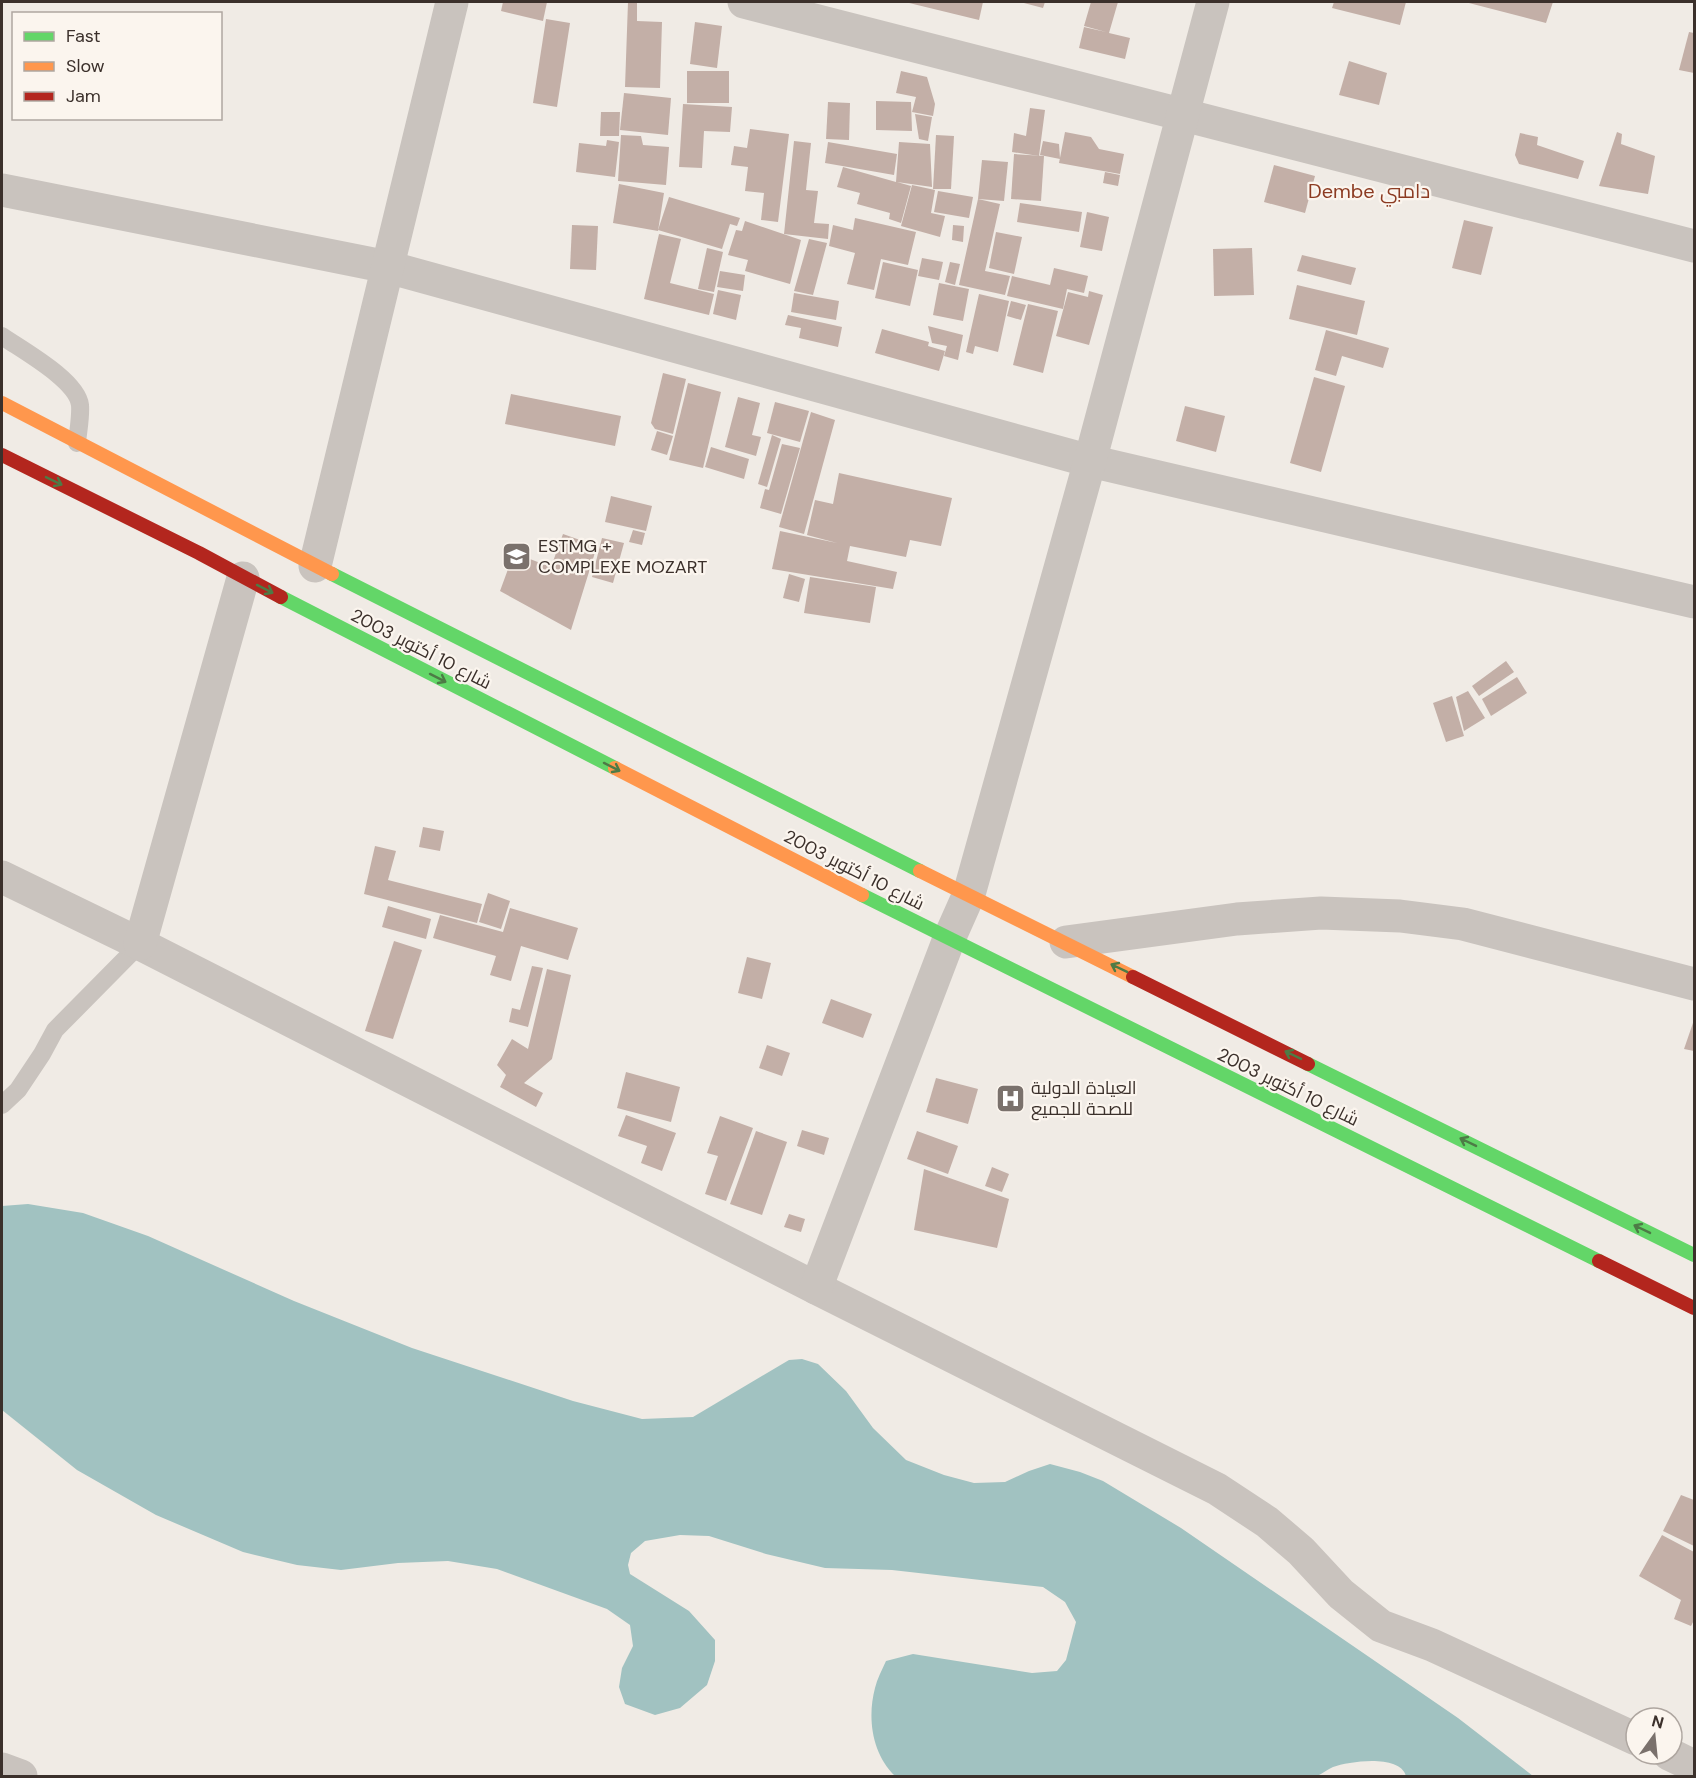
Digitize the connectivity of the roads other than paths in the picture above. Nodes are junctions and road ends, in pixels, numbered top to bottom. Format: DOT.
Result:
graph roads {
  1 [pos="452,2"];
  2 [pos="744,2"];
  3 [pos="1213,2"];
  4 [pos="1183,114"];
  5 [pos="2,190"];
  6 [pos="1695,246"];
  7 [pos="388,267"];
  8 [pos="2,336"];
  9 [pos="2,403"];
  10 [pos="77,443"];
  11 [pos="2,455"];
  12 [pos="1090,461"];
  13 [pos="315,566"];
  14 [pos="243,578"];
  15 [pos="1695,602"];
  16 [pos="2,877"];
  17 [pos="969,894"];
  18 [pos="949,939"];
  19 [pos="1066,942"];
  20 [pos="140,944"];
  21 [pos="1695,984"];
  22 [pos="2,1105"];
  23 [pos="1695,1255"];
  24 [pos="816,1288"];
  25 [pos="1695,1308"];
  26 [pos="1624,1733"];
  27 [pos="2,1769"];
  28 [pos="21,1776"];
  1 -- 7 [label="street"];
  2 -- 4 [label="street"];
  3 -- 4 [label="street"];
  4 -- 6 [label="street"];
  4 -- 12 [label="street"];
  5 -- 7 [label="street"];
  7 -- 12 [label="street"];
  7 -- 13 [label="street"];
  8 -- 10 [label="lane"];
  9 -- 10 [label="highway, شارع 10 أكتوبر 2003"];
  10 -- 13 [label="highway, شارع 10 أكتوبر 2003"];
  11 -- 14 [label="highway, شارع 10 أكتوبر 2003, one-way"];
  12 -- 15 [label="street"];
  12 -- 17 [label="street"];
  13 -- 17 [label="highway, شارع 10 أكتوبر 2003"];
  14 -- 18 [label="highway, شارع 10 أكتوبر 2003, one-way"];
  14 -- 20 [label="street"];
  16 -- 20 [label="street"];
  17 -- 18 [label="street"];
  17 -- 19 [label="highway, شارع 10 أكتوبر 2003"];
  18 -- 24 [label="street"];
  18 -- 25 [label="highway, شارع 10 أكتوبر 2003"];
  19 -- 21 [label="street"];
  23 -- 19 [label="highway, شارع 10 أكتوبر 2003, one-way"];
  20 -- 22 [label="lane"];
  20 -- 24 [label="street"];
  24 -- 26 [label="street"];
  27 -- 28 [label="street"];
}
